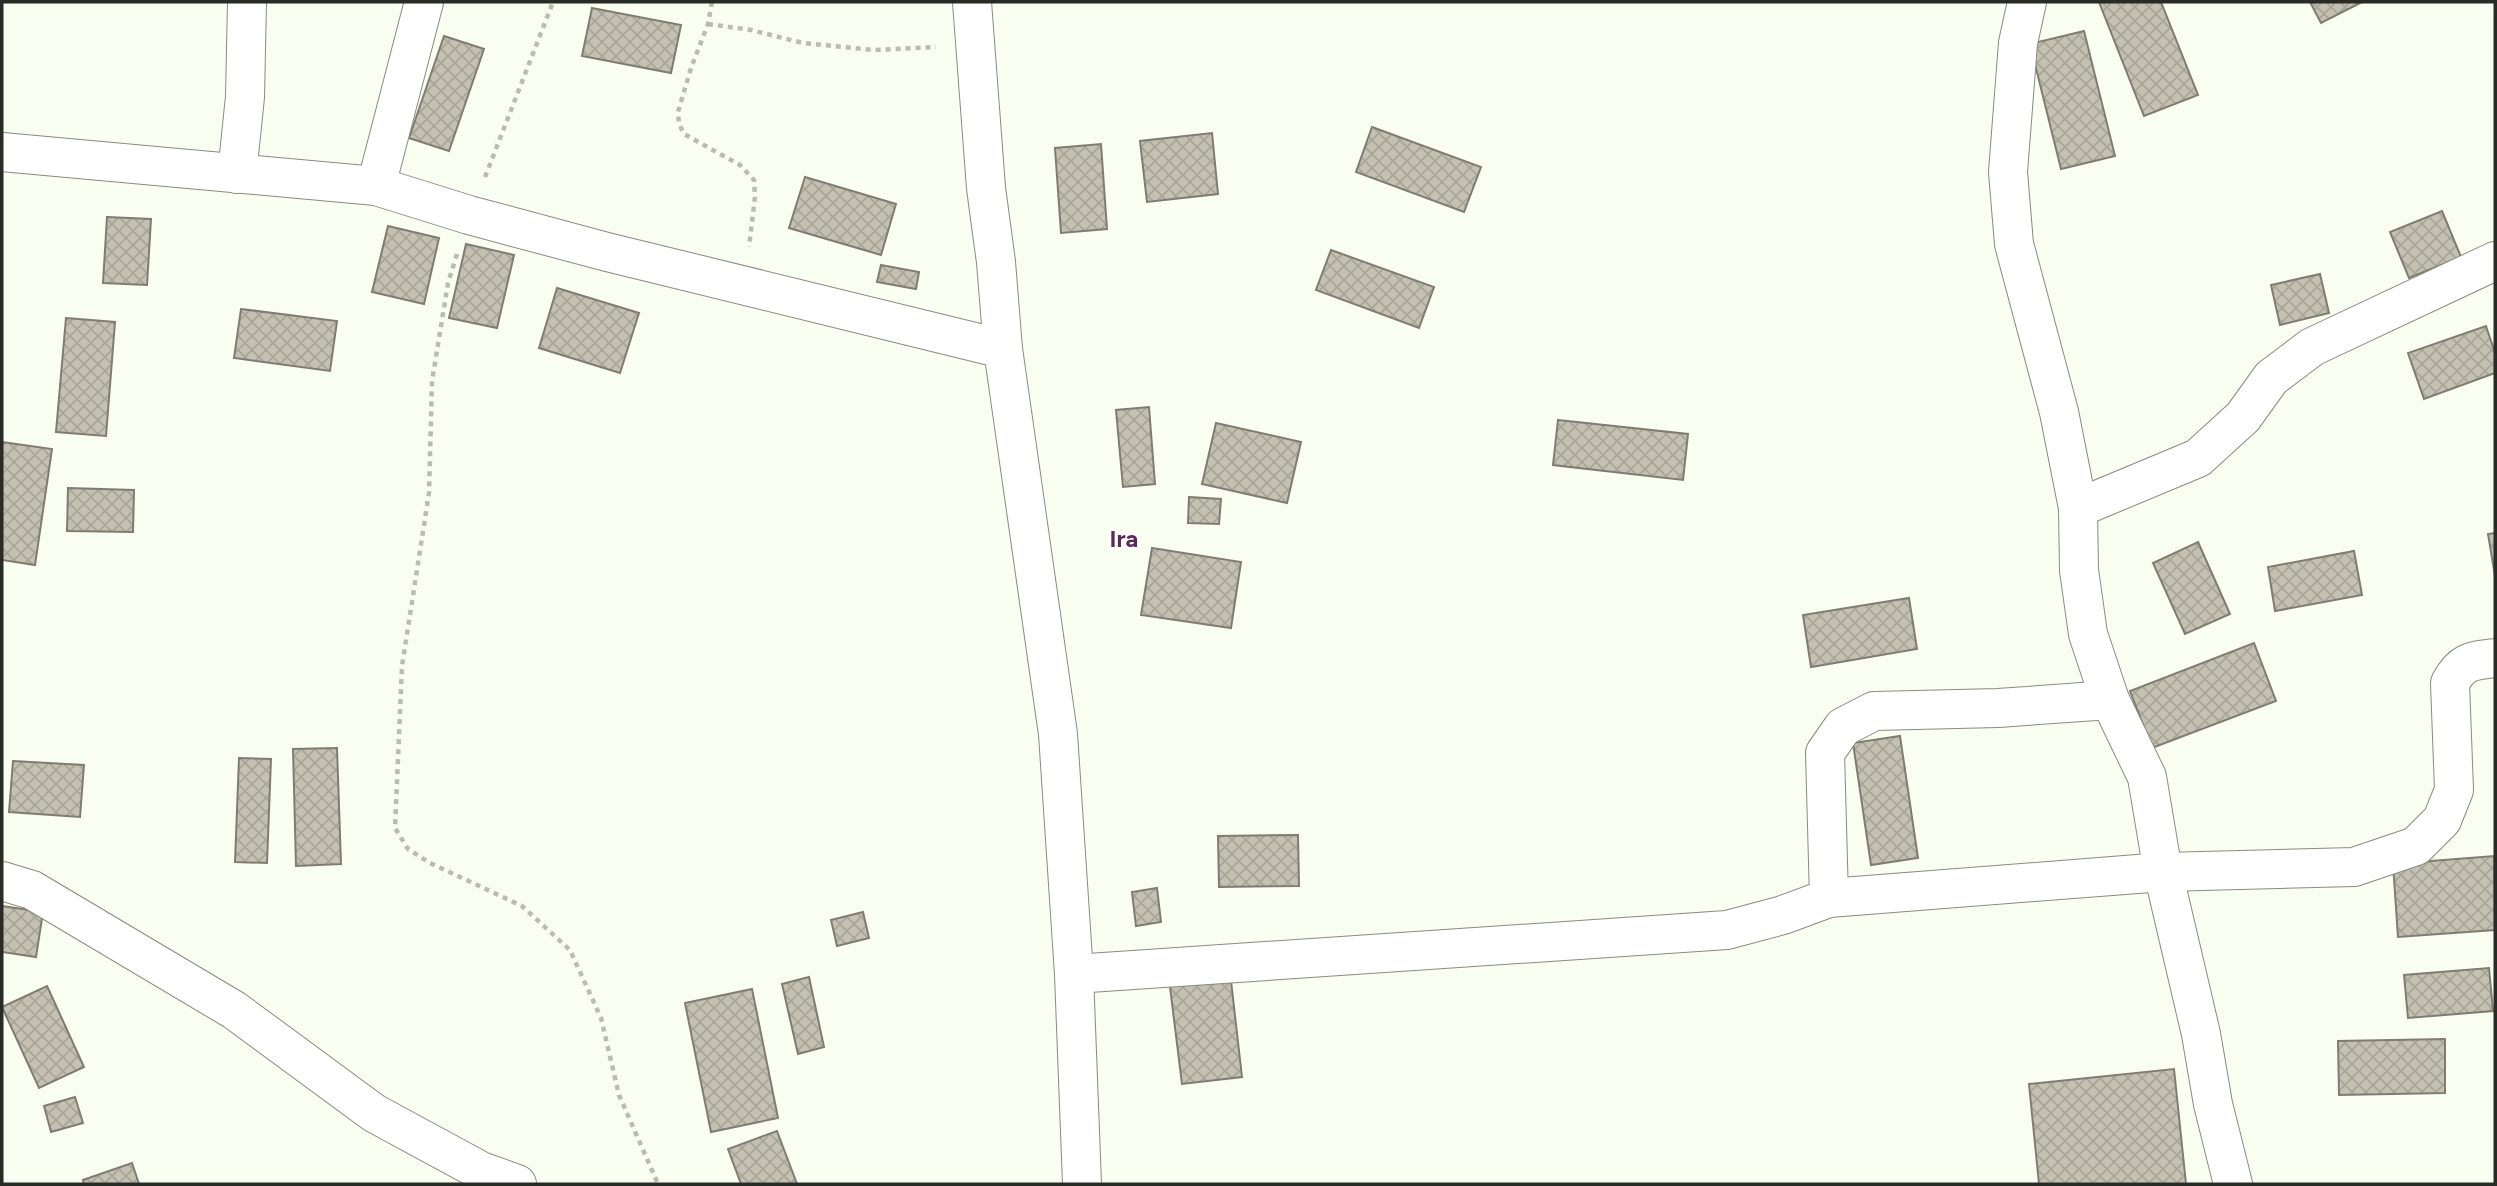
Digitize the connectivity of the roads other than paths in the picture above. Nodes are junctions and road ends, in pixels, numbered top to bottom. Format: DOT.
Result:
graph roads {
  1 [pos="247,2"];
  2 [pos="425,2"];
  3 [pos="972,2"];
  4 [pos="2027,2"];
  5 [pos="2,152"];
  6 [pos="237,174"];
  7 [pos="376,186"];
  8 [pos="2495,261"];
  9 [pos="1003,349"];
  10 [pos="2078,508"];
  11 [pos="2495,658"];
  12 [pos="2110,700"];
  13 [pos="2163,872"];
  14 [pos="2,881"];
  15 [pos="1829,898"];
  16 [pos="1074,974"];
  17 [pos="517,1184"];
  18 [pos="1083,1184"];
  19 [pos="2233,1184"];
  1 -- 6 [label="street"];
  2 -- 7 [label="street"];
  3 -- 9 [label="street"];
  4 -- 10 [label="street"];
  5 -- 6 [label="street"];
  6 -- 7 [label="street"];
  7 -- 9 [label="street"];
  8 -- 10 [label="street"];
  9 -- 16 [label="street"];
  10 -- 12 [label="street"];
  11 -- 13 [label="street"];
  12 -- 13 [label="street"];
  12 -- 15 [label="street"];
  13 -- 15 [label="street"];
  13 -- 19 [label="street"];
  14 -- 17 [label="street"];
  15 -- 16 [label="street"];
  16 -- 18 [label="street"];
}
